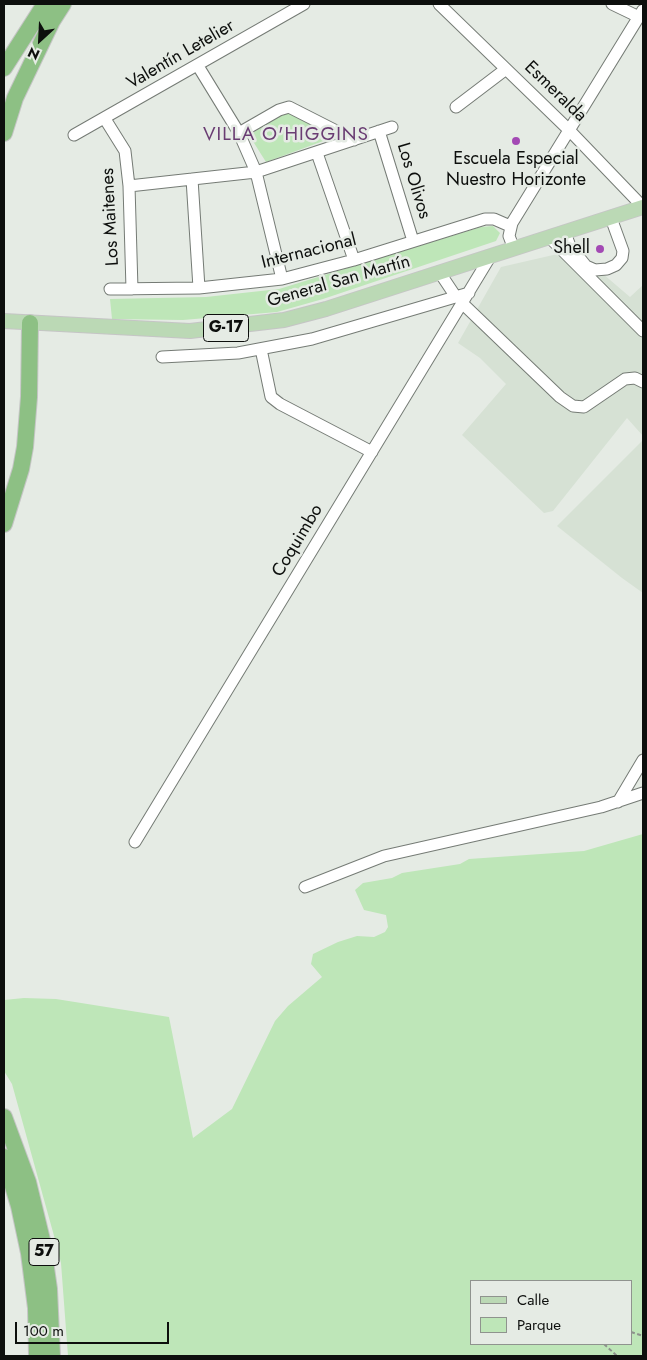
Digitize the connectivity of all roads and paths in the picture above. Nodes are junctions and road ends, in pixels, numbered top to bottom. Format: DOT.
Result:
graph roads {
  1 [pos="46,4"];
  2 [pos="63,4"];
  3 [pos="304,4"];
  4 [pos="440,4"];
  5 [pos="612,4"];
  6 [pos="641,14"];
  7 [pos="52,21"];
  8 [pos="198,66"];
  9 [pos="4,68"];
  10 [pos="506,68"];
  11 [pos="4,96"];
  12 [pos="456,107"];
  13 [pos="105,118"];
  14 [pos="392,127"];
  15 [pos="379,131"];
  16 [pos="570,131"];
  17 [pos="4,133"];
  18 [pos="239,133"];
  19 [pos="74,135"];
  20 [pos="354,140"];
  21 [pos="316,153"];
  22 [pos="256,172"];
  23 [pos="192,179"];
  24 [pos="129,186"];
  25 [pos="643,207"];
  26 [pos="612,218"];
  27 [pos="510,226"];
  28 [pos="565,233"];
  29 [pos="550,238"];
  30 [pos="413,241"];
  31 [pos="514,249"];
  32 [pos="490,257"];
  33 [pos="354,260"];
  34 [pos="440,273"];
  35 [pos="282,279"];
  36 [pos="110,288"];
  37 [pos="199,288"];
  38 [pos="132,289"];
  39 [pos="462,297"];
  40 [pos="4,321"];
  41 [pos="30,323"];
  42 [pos="643,331"];
  43 [pos="261,349"];
  44 [pos="162,357"];
  45 [pos="643,382"];
  46 [pos="372,452"];
  47 [pos="4,524"];
  48 [pos="643,760"];
  49 [pos="643,793"];
  50 [pos="618,802"];
  51 [pos="135,842"];
  52 [pos="305,888"];
  53 [pos="4,1117"];
  54 [pos="4,1157"];
  55 [pos="605,1345"];
  56 [pos="37,1356"];
  57 [pos="52,1356"];
  58 [pos="617,1356"];
  1 -- 9 [label="highway"];
  2 -- 7 [label="highway"];
  3 -- 8 [label="street, Valentín Letelier"];
  4 -- 10 [label="street, Esmeralda"];
  5 -- 6 [label="street"];
  6 -- 16 [label="street"];
  7 -- 11 [label="highway"];
  7 -- 17 [label="highway"];
  8 -- 13 [label="street, Valentín Letelier"];
  8 -- 18 [label="street"];
  10 -- 12 [label="street"];
  10 -- 16 [label="street, Esmeralda"];
  13 -- 19 [label="street, Valentín Letelier"];
  13 -- 24 [label="street, Los Maitenes"];
  14 -- 15 [label="street"];
  15 -- 20 [label="street"];
  15 -- 30 [label="street, Los Olivos"];
  16 -- 25 [label="street, Esmeralda"];
  16 -- 27 [label="street"];
  18 -- 20 [label="street"];
  18 -- 22 [label="street"];
  20 -- 21 [label="street"];
  21 -- 22 [label="street"];
  21 -- 33 [label="street"];
  22 -- 23 [label="street"];
  22 -- 35 [label="street"];
  23 -- 24 [label="street"];
  23 -- 37 [label="street"];
  24 -- 38 [label="street, Los Maitenes"];
  25 -- 26 [label="main road, General San Martín / G-17"];
  26 -- 28 [label="main road, General San Martín / G-17"];
  26 -- 28 [label="street"];
  27 -- 30 [label="street, Internacional"];
  27 -- 31 [label="street"];
  28 -- 29 [label="main road, General San Martín / G-17"];
  29 -- 31 [label="main road, General San Martín / G-17"];
  29 -- 42 [label="street"];
  30 -- 33 [label="street, Internacional"];
  31 -- 32 [label="main road, General San Martín / G-17"];
  32 -- 34 [label="main road, General San Martín / G-17"];
  32 -- 39 [label="street, Coquimbo"];
  33 -- 35 [label="street, Internacional"];
  34 -- 39 [label="street"];
  34 -- 41 [label="main road, General San Martín / G-17"];
  35 -- 37 [label="street, Internacional"];
  36 -- 38 [label="street, Internacional"];
  37 -- 38 [label="street, Internacional"];
  39 -- 43 [label="street"];
  39 -- 45 [label="street"];
  39 -- 46 [label="street, Coquimbo"];
  40 -- 41 [label="main road, General San Martín / G-17"];
  41 -- 47 [label="highway"];
  43 -- 44 [label="street"];
  43 -- 46 [label="street"];
  46 -- 51 [label="street, Coquimbo"];
  48 -- 50 [label="street"];
  49 -- 50 [label="street"];
  50 -- 52 [label="street"];
  53 -- 57 [label="highway, 57"];
  54 -- 56 [label="highway, 57"];
  55 -- 58 [label="path"];
}
